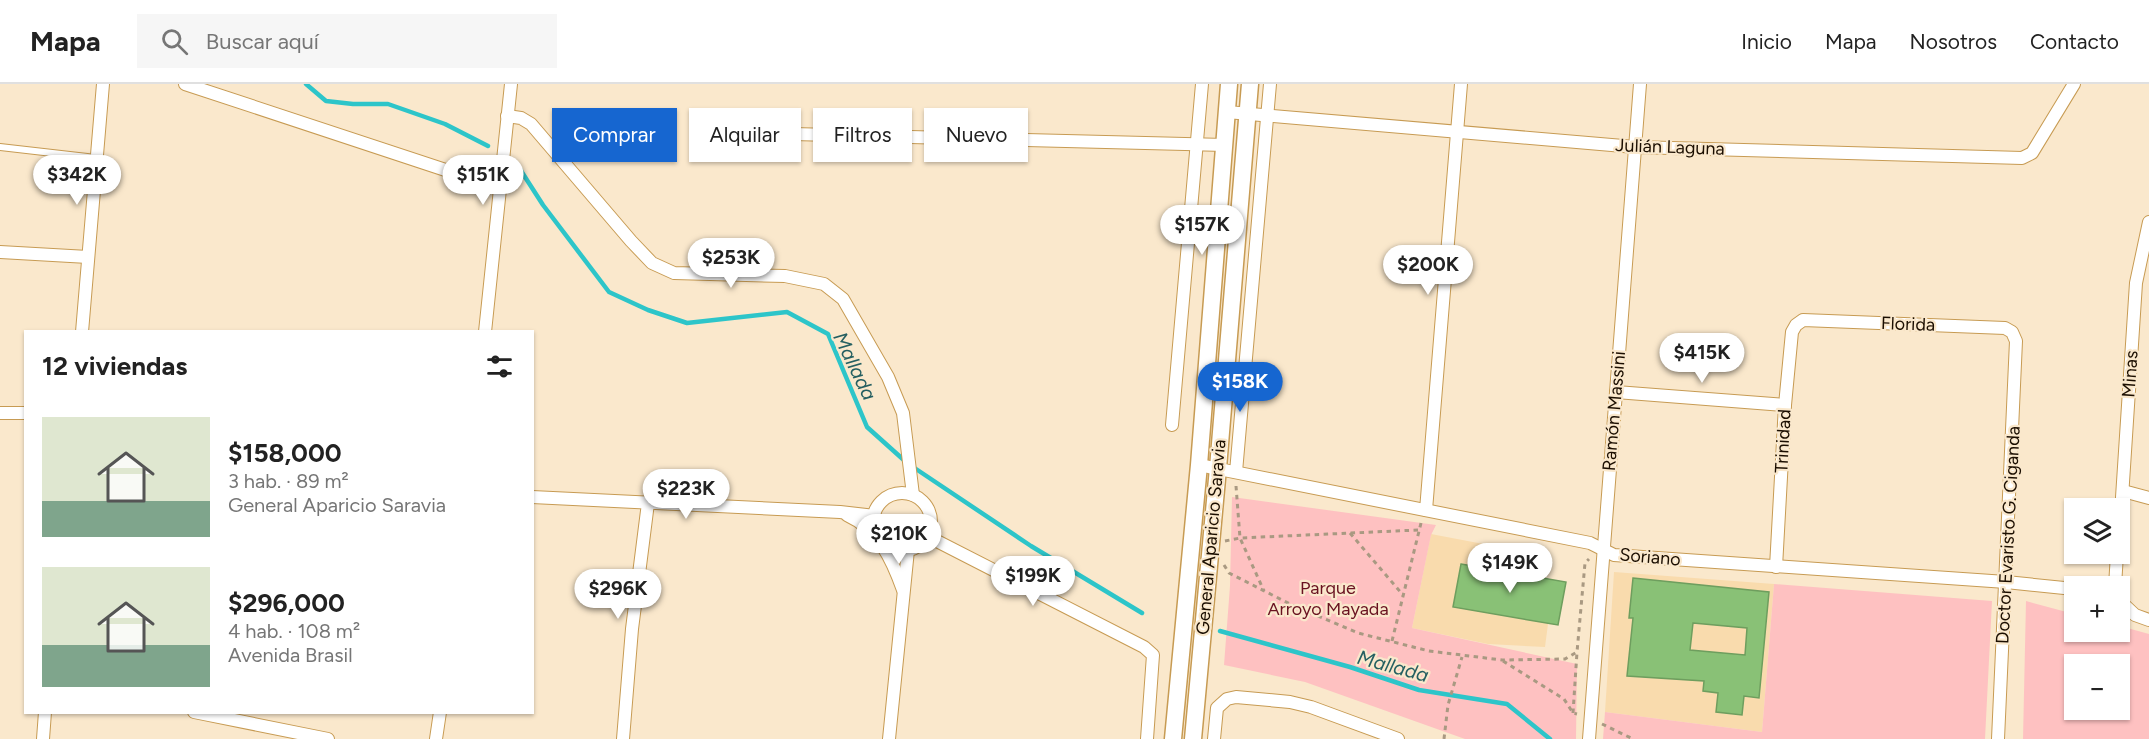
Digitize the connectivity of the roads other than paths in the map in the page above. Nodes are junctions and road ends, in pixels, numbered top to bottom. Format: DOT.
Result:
graph roads {
  1 [pos="103,84"];
  2 [pos="185,84"];
  3 [pos="511,84"];
  4 [pos="1202,84"];
  5 [pos="1229,84"];
  6 [pos="1250,84"];
  7 [pos="1270,84"];
  8 [pos="1461,84"];
  9 [pos="1640,84"];
  10 [pos="2073,84"];
  11 [pos="1227,112"];
  12 [pos="1248,113"];
  13 [pos="1268,115"];
  14 [pos="507,116"];
  15 [pos="1456,131"];
  16 [pos="801,134"];
  17 [pos="1197,144"];
  18 [pos="1225,145"];
  19 [pos="0,147"];
  20 [pos="1635,147"];
  21 [pos="96,158"];
  22 [pos="500,188"];
  23 [pos="2149,222"];
  24 [pos="0,252"];
  25 [pos="88,257"];
  26 [pos="2136,283"];
  27 [pos="2149,286"];
  28 [pos="1803,320"];
  29 [pos="82,330"];
  30 [pos="485,330"];
  31 [pos="2012,332"];
  32 [pos="1616,392"];
  33 [pos="1785,405"];
  34 [pos="0,413"];
  35 [pos="24,413"];
  36 [pos="1172,425"];
  37 [pos="1199,465"];
  38 [pos="1218,468"];
  39 [pos="1236,472"];
  40 [pos="912,479"];
  41 [pos="2122,491"];
  42 [pos="897,494"];
  43 [pos="913,495"];
  44 [pos="534,497"];
  45 [pos="2122,498"];
  46 [pos="2149,498"];
  47 [pos="648,503"];
  48 [pos="1426,510"];
  49 [pos="840,512"];
  50 [pos="875,516"];
  51 [pos="927,536"];
  52 [pos="879,540"];
  53 [pos="908,550"];
  54 [pos="1603,550"];
  55 [pos="1776,567"];
  56 [pos="2006,582"];
  57 [pos="2064,588"];
  58 [pos="905,596"];
  59 [pos="2130,610"];
  60 [pos="2149,620"];
  61 [pos="45,714"];
  62 [pos="204,714"];
  63 [pos="440,714"];
  64 [pos="43,739"];
  65 [pos="328,739"];
  66 [pos="436,739"];
  67 [pos="623,739"];
  68 [pos="889,739"];
  69 [pos="1147,739"];
  70 [pos="1173,739"];
  71 [pos="1193,739"];
  72 [pos="1214,739"];
  73 [pos="1398,739"];
  74 [pos="1589,739"];
  75 [pos="1998,739"];
  1 -- 21 [label="street"];
  2 -- 22 [label="street"];
  3 -- 14 [label="street"];
  4 -- 17 [label="street"];
  5 -- 11 [label="main road, General Aparicio Saravia"];
  6 -- 12 [label="main road, General Aparicio Saravia"];
  7 -- 13 [label="street, General Aparicio Saravia"];
  8 -- 15 [label="street"];
  9 -- 20 [label="street, Ramón Massini"];
  10 -- 20 [label="street, Julián Laguna"];
  11 -- 12 [label="street, Julián Laguna"];
  11 -- 18 [label="main road, General Aparicio Saravia"];
  12 -- 13 [label="street, Julián Laguna"];
  12 -- 38 [label="main road, General Aparicio Saravia"];
  13 -- 15 [label="street, Julián Laguna"];
  13 -- 39 [label="street, General Aparicio Saravia"];
  14 -- 22 [label="street"];
  14 -- 40 [label="street"];
  15 -- 20 [label="street, Julián Laguna"];
  15 -- 48 [label="street"];
  16 -- 17 [label="street"];
  17 -- 18 [label="street"];
  17 -- 36 [label="street"];
  18 -- 37 [label="main road, General Aparicio Saravia"];
  19 -- 21 [label="lane"];
  20 -- 32 [label="street, Ramón Massini"];
  21 -- 25 [label="street"];
  22 -- 30 [label="street"];
  23 -- 26 [label="street, Minas"];
  24 -- 25 [label="street"];
  25 -- 29 [label="street"];
  26 -- 27 [label="street"];
  26 -- 41 [label="street, Minas"];
  28 -- 31 [label="street, Florida"];
  28 -- 33 [label="street, Trinidad"];
  31 -- 56 [label="street, Doctor Evaristo G. Ciganda"];
  32 -- 33 [label="street"];
  32 -- 54 [label="street, Ramón Massini"];
  33 -- 55 [label="street, Trinidad"];
  34 -- 35 [label="street"];
  37 -- 38 [label="street, Soriano"];
  37 -- 70 [label="main road, General Aparicio Saravia"];
  38 -- 39 [label="street, Soriano"];
  38 -- 71 [label="main road, General Aparicio Saravia"];
  39 -- 48 [label="street, Soriano"];
  40 -- 42 [label="street"];
  40 -- 43 [label="street"];
  41 -- 45 [label="street, Minas"];
  41 -- 46 [label="street"];
  42 -- 43 [label="street"];
  42 -- 50 [label="street"];
  43 -- 51 [label="street"];
  44 -- 47 [label="street"];
  47 -- 49 [label="street"];
  47 -- 67 [label="street"];
  48 -- 54 [label="street, Soriano"];
  49 -- 50 [label="street"];
  49 -- 52 [label="street"];
  50 -- 52 [label="street"];
  51 -- 53 [label="street"];
  51 -- 69 [label="street"];
  52 -- 53 [label="street"];
  52 -- 58 [label="street"];
  53 -- 58 [label="street"];
  54 -- 55 [label="street, Soriano"];
  54 -- 74 [label="street, Ramón Massini"];
  55 -- 56 [label="street, Soriano"];
  56 -- 57 [label="street, Soriano"];
  56 -- 75 [label="street, Doctor Evaristo G. Ciganda"];
  58 -- 68 [label="street"];
  59 -- 60 [label="street"];
  61 -- 64 [label="street"];
  62 -- 65 [label="street"];
  63 -- 66 [label="street"];
  72 -- 73 [label="street"];
}
